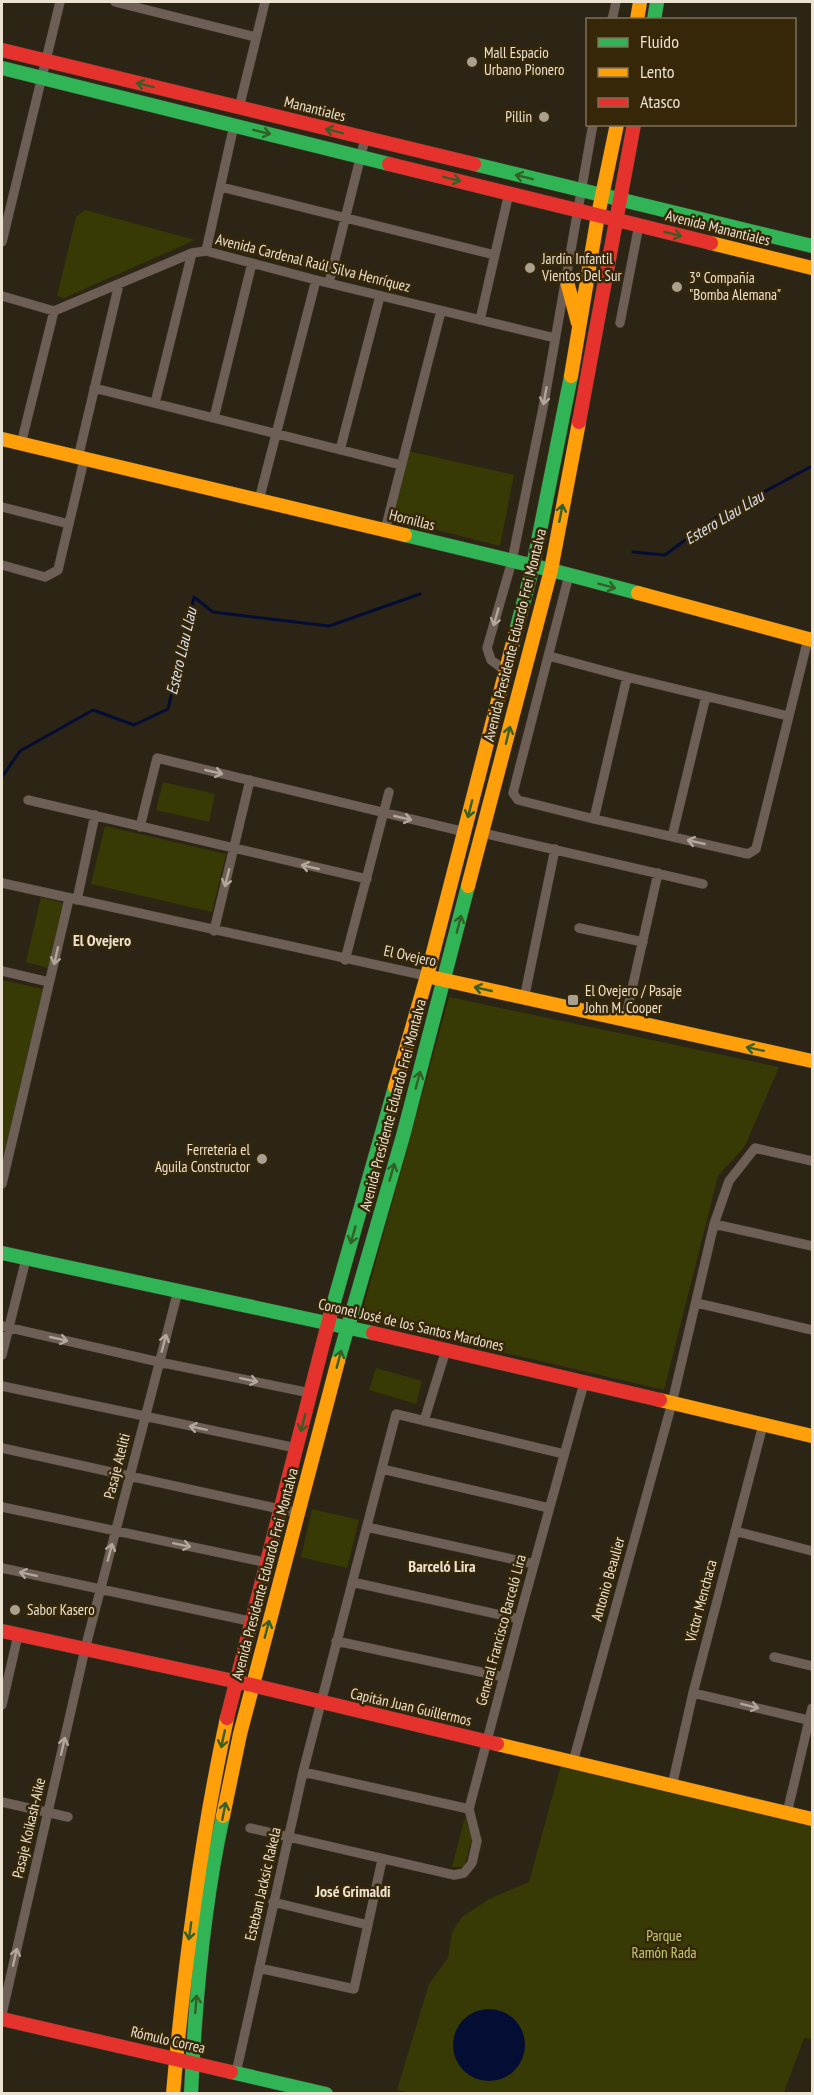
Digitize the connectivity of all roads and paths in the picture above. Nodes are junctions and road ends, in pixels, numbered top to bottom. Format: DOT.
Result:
graph roads {
  1 [pos="60,2"];
  2 [pos="115,2"];
  3 [pos="265,2"];
  4 [pos="616,2"];
  5 [pos="640,2"];
  6 [pos="657,2"];
  7 [pos="612,18"];
  8 [pos="637,18"];
  9 [pos="654,18"];
  10 [pos="255,37"];
  11 [pos="2,50"];
  12 [pos="47,61"];
  13 [pos="2,68"];
  14 [pos="42,78"];
  15 [pos="239,108"];
  16 [pos="234,125"];
  17 [pos="593,126"];
  18 [pos="617,126"];
  19 [pos="634,126"];
  20 [pos="365,139"];
  21 [pos="360,156"];
  22 [pos="220,187"];
  23 [pos="580,191"];
  24 [pos="509,193"];
  25 [pos="603,196"];
  26 [pos="620,200"];
  27 [pos="577,210"];
  28 [pos="598,215"];
  29 [pos="345,218"];
  30 [pos="616,219"];
  31 [pos="639,225"];
  32 [pos="2,242"];
  33 [pos="813,246"];
  34 [pos="206,251"];
  35 [pos="192,254"];
  36 [pos="495,255"];
  37 [pos="252,264"];
  38 [pos="813,268"];
  39 [pos="566,278"];
  40 [pos="316,280"];
  41 [pos="119,284"];
  42 [pos="329,284"];
  43 [pos="2,296"];
  44 [pos="380,296"];
  45 [pos="54,311"];
  46 [pos="441,311"];
  47 [pos="480,320"];
  48 [pos="620,323"];
  49 [pos="579,327"];
  50 [pos="555,338"];
  51 [pos="94,388"];
  52 [pos="155,403"];
  53 [pos="214,418"];
  54 [pos="276,434"];
  55 [pos="2,439"];
  56 [pos="21,444"];
  57 [pos="340,450"];
  58 [pos="81,459"];
  59 [pos="401,465"];
  60 [pos="259,500"];
  61 [pos="2,507"];
  62 [pos="69,524"];
  63 [pos="385,530"];
  64 [pos="512,561"];
  65 [pos="2,565"];
  66 [pos="533,566"];
  67 [pos="551,570"];
  68 [pos="569,575"];
  69 [pos="810,640"];
  70 [pos="549,656"];
  71 [pos="506,671"];
  72 [pos="627,677"];
  73 [pos="706,696"];
  74 [pos="788,716"];
  75 [pos="250,780"];
  76 [pos="389,792"];
  77 [pos="28,800"];
  78 [pos="382,813"];
  79 [pos="95,815"];
  80 [pos="594,819"];
  81 [pos="140,827"];
  82 [pos="465,832"];
  83 [pos="483,833"];
  84 [pos="672,837"];
  85 [pos="234,849"];
  86 [pos="555,849"];
  87 [pos="658,873"];
  88 [pos="367,879"];
  89 [pos="2,883"];
  90 [pos="703,884"];
  91 [pos="73,900"];
  92 [pos="579,928"];
  93 [pos="214,931"];
  94 [pos="643,942"];
  95 [pos="345,960"];
  96 [pos="2,971"];
  97 [pos="427,976"];
  98 [pos="444,981"];
  99 [pos="49,982"];
  100 [pos="524,999"];
  101 [pos="625,1020"];
  102 [pos="813,1061"];
  103 [pos="813,1161"];
  104 [pos="3,1171"];
  105 [pos="2,1184"];
  106 [pos="714,1224"];
  107 [pos="813,1246"];
  108 [pos="2,1253"];
  109 [pos="26,1259"];
  110 [pos="178,1291"];
  111 [pos="697,1303"];
  112 [pos="328,1322"];
  113 [pos="5,1327"];
  114 [pos="347,1327"];
  115 [pos="813,1330"];
  116 [pos="446,1350"];
  117 [pos="2,1355"];
  118 [pos="159,1362"];
  119 [pos="584,1383"];
  120 [pos="2,1386"];
  121 [pos="310,1393"];
  122 [pos="672,1403"];
  123 [pos="145,1417"];
  124 [pos="424,1421"];
  125 [pos="764,1425"];
  126 [pos="813,1436"];
  127 [pos="2,1448"];
  128 [pos="296,1448"];
  129 [pos="564,1454"];
  130 [pos="382,1469"];
  131 [pos="130,1476"];
  132 [pos="2,1507"];
  133 [pos="549,1508"];
  134 [pos="280,1509"];
  135 [pos="298,1513"];
  136 [pos="367,1527"];
  137 [pos="116,1531"];
  138 [pos="735,1531"];
  139 [pos="813,1551"];
  140 [pos="264,1562"];
  141 [pos="534,1564"];
  142 [pos="2,1568"];
  143 [pos="352,1582"];
  144 [pos="100,1590"];
  145 [pos="519,1619"];
  146 [pos="249,1621"];
  147 [pos="2,1631"];
  148 [pos="18,1635"];
  149 [pos="336,1641"];
  150 [pos="85,1649"];
  151 [pos="774,1657"];
  152 [pos="813,1666"];
  153 [pos="504,1677"];
  154 [pos="235,1682"];
  155 [pos="252,1685"];
  156 [pos="693,1692"];
  157 [pos="320,1702"];
  158 [pos="2,1705"];
  159 [pos="813,1708"];
  160 [pos="811,1721"];
  161 [pos="487,1742"];
  162 [pos="573,1762"];
  163 [pos="303,1772"];
  164 [pos="672,1786"];
  165 [pos="2,1802"];
  166 [pos="469,1809"];
  167 [pos="48,1813"];
  168 [pos="787,1813"];
  169 [pos="68,1817"];
  170 [pos="813,1819"];
  171 [pos="250,1828"];
  172 [pos="289,1837"];
  173 [pos="382,1860"];
  174 [pos="273,1902"];
  175 [pos="368,1925"];
  176 [pos="260,1968"];
  177 [pos="2,2014"];
  178 [pos="2,2019"];
  179 [pos="175,2059"];
  180 [pos="192,2062"];
  181 [pos="236,2073"];
  182 [pos="173,2094"];
  183 [pos="191,2094"];
  184 [pos="326,2094"];
  1 -- 12 [label="street"];
  2 -- 10 [label="street"];
  3 -- 10 [label="street"];
  4 -- 7 [label="street"];
  5 -- 8 [label="main road"];
  6 -- 9 [label="main road"];
  10 -- 15 [label="street"];
  11 -- 12 [label="main road, Manantiales"];
  12 -- 14 [label="street"];
  15 -- 12 [label="main road, Manantiales, one-way"];
  13 -- 14 [label="main road"];
  14 -- 16 [label="main road"];
  14 -- 32 [label="street"];
  20 -- 15 [label="main road, Manantiales, one-way"];
  16 -- 21 [label="main road, one-way"];
  16 -- 22 [label="street"];
  17 -- 23 [label="street, Avenida Presidente Eduardo Frei Montalva"];
  18 -- 25 [label="main road, Avenida Presidente Eduardo Frei Montalva"];
  19 -- 26 [label="main road, Avenida Presidente Eduardo Frei Montalva"];
  20 -- 21 [label="street"];
  23 -- 20 [label="main road, Manantiales, one-way"];
  21 -- 24 [label="main road, one-way"];
  21 -- 29 [label="street"];
  22 -- 29 [label="street"];
  22 -- 34 [label="street"];
  23 -- 25 [label="main road, Manantiales"];
  23 -- 27 [label="street, Avenida Presidente Eduardo Frei Montalva"];
  24 -- 27 [label="main road"];
  24 -- 36 [label="street"];
  25 -- 26 [label="main road, Manantiales"];
  25 -- 28 [label="main road, Avenida Presidente Eduardo Frei Montalva"];
  26 -- 30 [label="main road, Avenida Presidente Eduardo Frei Montalva"];
  26 -- 33 [label="main road, Avenida Manantiales"];
  27 -- 28 [label="main road"];
  27 -- 39 [label="street, Avenida Presidente Eduardo Frei Montalva"];
  28 -- 30 [label="main road"];
  28 -- 49 [label="main road, Avenida Presidente Eduardo Frei Montalva"];
  29 -- 36 [label="street"];
  29 -- 42 [label="street"];
  30 -- 31 [label="main road, Avenida Manantiales"];
  67 -- 30 [label="main road, Avenida Presidente Eduardo Frei Montalva, one-way"];
  31 -- 38 [label="main road, Avenida Manantiales, one-way"];
  31 -- 48 [label="street"];
  34 -- 35 [label="street, Avenida Cardenal Raúl Silva Henríquez"];
  34 -- 37 [label="street, Avenida Cardenal Raúl Silva Henríquez"];
  35 -- 41 [label="street, Avenida Cardenal Raúl Silva Henríquez"];
  35 -- 52 [label="street"];
  36 -- 47 [label="street"];
  37 -- 40 [label="street, Avenida Cardenal Raúl Silva Henríquez"];
  37 -- 53 [label="street"];
  39 -- 49 [label="main road"];
  39 -- 50 [label="street, Avenida Presidente Eduardo Frei Montalva"];
  40 -- 42 [label="street, Avenida Cardenal Raúl Silva Henríquez"];
  40 -- 54 [label="street"];
  41 -- 45 [label="street, Avenida Cardenal Raúl Silva Henríquez"];
  41 -- 51 [label="street"];
  42 -- 44 [label="street, Avenida Cardenal Raúl Silva Henríquez"];
  43 -- 45 [label="street"];
  44 -- 46 [label="street, Avenida Cardenal Raúl Silva Henríquez"];
  44 -- 57 [label="street"];
  45 -- 56 [label="street"];
  46 -- 47 [label="street, Avenida Cardenal Raúl Silva Henríquez"];
  46 -- 59 [label="street"];
  47 -- 50 [label="street, Avenida Cardenal Raúl Silva Henríquez"];
  49 -- 66 [label="main road, Avenida Presidente Eduardo Frei Montalva"];
  50 -- 64 [label="street, Avenida Presidente Eduardo Frei Montalva, one-way"];
  51 -- 52 [label="street"];
  51 -- 58 [label="street"];
  52 -- 53 [label="street"];
  53 -- 54 [label="street"];
  54 -- 57 [label="street"];
  54 -- 60 [label="street"];
  55 -- 56 [label="main road, Hornillas"];
  56 -- 58 [label="main road, Hornillas"];
  57 -- 59 [label="street"];
  58 -- 60 [label="main road, Hornillas"];
  58 -- 62 [label="street"];
  59 -- 63 [label="street"];
  60 -- 63 [label="main road, Hornillas"];
  61 -- 62 [label="street"];
  62 -- 65 [label="street"];
  63 -- 64 [label="main road, Hornillas"];
  64 -- 66 [label="main road, Hornillas"];
  64 -- 71 [label="street, Avenida Presidente Eduardo Frei Montalva, one-way"];
  66 -- 67 [label="main road, Hornillas"];
  66 -- 71 [label="main road, Avenida Presidente Eduardo Frei Montalva"];
  67 -- 68 [label="main road, Hornillas"];
  83 -- 67 [label="main road, Avenida Presidente Eduardo Frei Montalva, one-way"];
  68 -- 69 [label="main road, Hornillas, one-way"];
  68 -- 70 [label="street"];
  69 -- 74 [label="street"];
  70 -- 72 [label="street"];
  70 -- 80 [label="street"];
  71 -- 82 [label="main road, Avenida Presidente Eduardo Frei Montalva, one-way"];
  72 -- 73 [label="street"];
  72 -- 80 [label="street"];
  73 -- 74 [label="street"];
  73 -- 84 [label="street"];
  74 -- 84 [label="street, one-way"];
  75 -- 78 [label="street"];
  81 -- 75 [label="street, one-way"];
  75 -- 85 [label="street"];
  76 -- 78 [label="street"];
  77 -- 79 [label="street"];
  78 -- 82 [label="street, one-way"];
  78 -- 88 [label="street"];
  79 -- 81 [label="street"];
  79 -- 91 [label="street"];
  80 -- 84 [label="street"];
  81 -- 85 [label="street"];
  82 -- 97 [label="main road, Avenida Presidente Eduardo Frei Montalva"];
  83 -- 86 [label="street"];
  98 -- 83 [label="main road, Avenida Presidente Eduardo Frei Montalva, one-way"];
  88 -- 85 [label="street, one-way"];
  85 -- 93 [label="street, one-way"];
  86 -- 87 [label="street"];
  86 -- 100 [label="street"];
  87 -- 90 [label="street"];
  87 -- 94 [label="street"];
  88 -- 95 [label="street"];
  89 -- 91 [label="street, El Ovejero"];
  91 -- 93 [label="street, El Ovejero"];
  91 -- 99 [label="street, one-way"];
  92 -- 94 [label="street"];
  93 -- 95 [label="street, El Ovejero"];
  94 -- 101 [label="street"];
  95 -- 97 [label="street, El Ovejero"];
  96 -- 99 [label="street"];
  97 -- 98 [label="main road, El Ovejero"];
  97 -- 112 [label="main road, Avenida Presidente Eduardo Frei Montalva, one-way"];
  100 -- 98 [label="main road, El Ovejero, one-way"];
  114 -- 98 [label="main road, Avenida Presidente Eduardo Frei Montalva, one-way"];
  99 -- 104 [label="street"];
  100 -- 101 [label="main road, El Ovejero"];
  102 -- 101 [label="main road, El Ovejero, one-way"];
  103 -- 106 [label="street, Antonio Beaulier"];
  104 -- 105 [label="street"];
  106 -- 107 [label="street"];
  106 -- 111 [label="street, Antonio Beaulier"];
  108 -- 109 [label="main road, Coronel José de los Santos Mardones"];
  109 -- 110 [label="main road, Coronel José de los Santos Mardones"];
  109 -- 113 [label="street"];
  110 -- 112 [label="main road, Coronel José de los Santos Mardones"];
  118 -- 110 [label="street, Pasaje Ateliti, one-way"];
  111 -- 115 [label="street"];
  111 -- 122 [label="street, Antonio Beaulier"];
  112 -- 114 [label="main road, Coronel José de los Santos Mardones"];
  112 -- 121 [label="main road, Avenida Presidente Eduardo Frei Montalva"];
  113 -- 117 [label="street"];
  113 -- 118 [label="street, one-way"];
  114 -- 116 [label="main road, Coronel José de los Santos Mardones"];
  135 -- 114 [label="main road, Avenida Presidente Eduardo Frei Montalva, one-way"];
  116 -- 119 [label="main road, Coronel José de los Santos Mardones"];
  116 -- 124 [label="street"];
  118 -- 121 [label="street, one-way"];
  118 -- 123 [label="street, Pasaje Ateliti"];
  119 -- 122 [label="main road, Coronel José de los Santos Mardones"];
  119 -- 129 [label="street, General Francisco Barceló Lira"];
  120 -- 123 [label="street"];
  121 -- 128 [label="main road, Avenida Presidente Eduardo Frei Montalva, one-way"];
  122 -- 125 [label="main road, Coronel José de los Santos Mardones"];
  122 -- 162 [label="street, Antonio Beaulier"];
  128 -- 123 [label="street, one-way"];
  123 -- 131 [label="street, Pasaje Ateliti"];
  124 -- 129 [label="street"];
  124 -- 130 [label="street, Esteban Jacksic Rakela"];
  125 -- 126 [label="main road, Coronel José de los Santos Mardones"];
  125 -- 138 [label="street, Víctor Menchaca"];
  127 -- 131 [label="street"];
  128 -- 134 [label="main road, Avenida Presidente Eduardo Frei Montalva"];
  129 -- 133 [label="street, General Francisco Barceló Lira"];
  130 -- 133 [label="street"];
  130 -- 136 [label="street, Esteban Jacksic Rakela"];
  131 -- 134 [label="street"];
  131 -- 137 [label="street, Pasaje Ateliti"];
  132 -- 137 [label="street"];
  133 -- 141 [label="street, General Francisco Barceló Lira"];
  134 -- 135 [label="street"];
  134 -- 140 [label="main road, Avenida Presidente Eduardo Frei Montalva"];
  155 -- 135 [label="main road, Avenida Presidente Eduardo Frei Montalva, one-way"];
  136 -- 141 [label="street"];
  136 -- 143 [label="street, Esteban Jacksic Rakela"];
  137 -- 140 [label="street, one-way"];
  144 -- 137 [label="street, Pasaje Ateliti, one-way"];
  138 -- 139 [label="street"];
  138 -- 156 [label="street, Víctor Menchaca"];
  140 -- 146 [label="main road, Avenida Presidente Eduardo Frei Montalva"];
  141 -- 145 [label="street, General Francisco Barceló Lira"];
  144 -- 142 [label="street, one-way"];
  143 -- 145 [label="street"];
  143 -- 149 [label="street, Esteban Jacksic Rakela"];
  144 -- 146 [label="street"];
  144 -- 150 [label="street, Pasaje Ateliti"];
  145 -- 153 [label="street, General Francisco Barceló Lira"];
  146 -- 154 [label="main road, Avenida Presidente Eduardo Frei Montalva"];
  147 -- 148 [label="main road, Capitán Juan Guillermos"];
  148 -- 150 [label="main road, Capitán Juan Guillermos"];
  148 -- 158 [label="street"];
  149 -- 153 [label="street"];
  149 -- 157 [label="street, Esteban Jacksic Rakela"];
  150 -- 154 [label="main road, Capitán Juan Guillermos"];
  167 -- 150 [label="street, Pasaje Koikash-Aike, one-way"];
  151 -- 152 [label="street"];
  153 -- 161 [label="street, General Francisco Barceló Lira"];
  154 -- 155 [label="main road, Capitán Juan Guillermos"];
  154 -- 179 [label="main road, Avenida Presidente Eduardo Frei Montalva, one-way"];
  155 -- 157 [label="main road, Capitán Juan Guillermos"];
  180 -- 155 [label="main road, Avenida Presidente Eduardo Frei Montalva, one-way"];
  156 -- 160 [label="street, one-way"];
  156 -- 164 [label="street, Víctor Menchaca"];
  157 -- 161 [label="main road, Capitán Juan Guillermos"];
  157 -- 163 [label="street, Esteban Jacksic Rakela"];
  159 -- 160 [label="street"];
  160 -- 168 [label="street"];
  161 -- 162 [label="main road, Capitán Juan Guillermos"];
  161 -- 166 [label="street, General Francisco Barceló Lira"];
  162 -- 164 [label="main road, Capitán Juan Guillermos"];
  163 -- 166 [label="street"];
  163 -- 172 [label="street, Esteban Jacksic Rakela"];
  164 -- 168 [label="main road, Capitán Juan Guillermos"];
  165 -- 167 [label="street"];
  166 -- 173 [label="street, General Francisco Barceló Lira"];
  167 -- 169 [label="street"];
  177 -- 167 [label="street, Pasaje Koikash-Aike, one-way"];
  168 -- 170 [label="main road, Capitán Juan Guillermos"];
  171 -- 172 [label="street"];
  172 -- 173 [label="street"];
  172 -- 174 [label="street, Esteban Jacksic Rakela"];
  173 -- 175 [label="street"];
  174 -- 175 [label="street"];
  174 -- 176 [label="street, Esteban Jacksic Rakela"];
  175 -- 176 [label="street"];
  176 -- 181 [label="street, Esteban Jacksic Rakela"];
  178 -- 179 [label="main road, Rómulo Correa"];
  179 -- 180 [label="main road, Rómulo Correa"];
  179 -- 182 [label="main road, Avenida Presidente Eduardo Frei Montalva"];
  180 -- 181 [label="main road, Rómulo Correa"];
  180 -- 183 [label="main road, Avenida Presidente Eduardo Frei Montalva"];
  181 -- 184 [label="main road, Rómulo Correa"];
}
